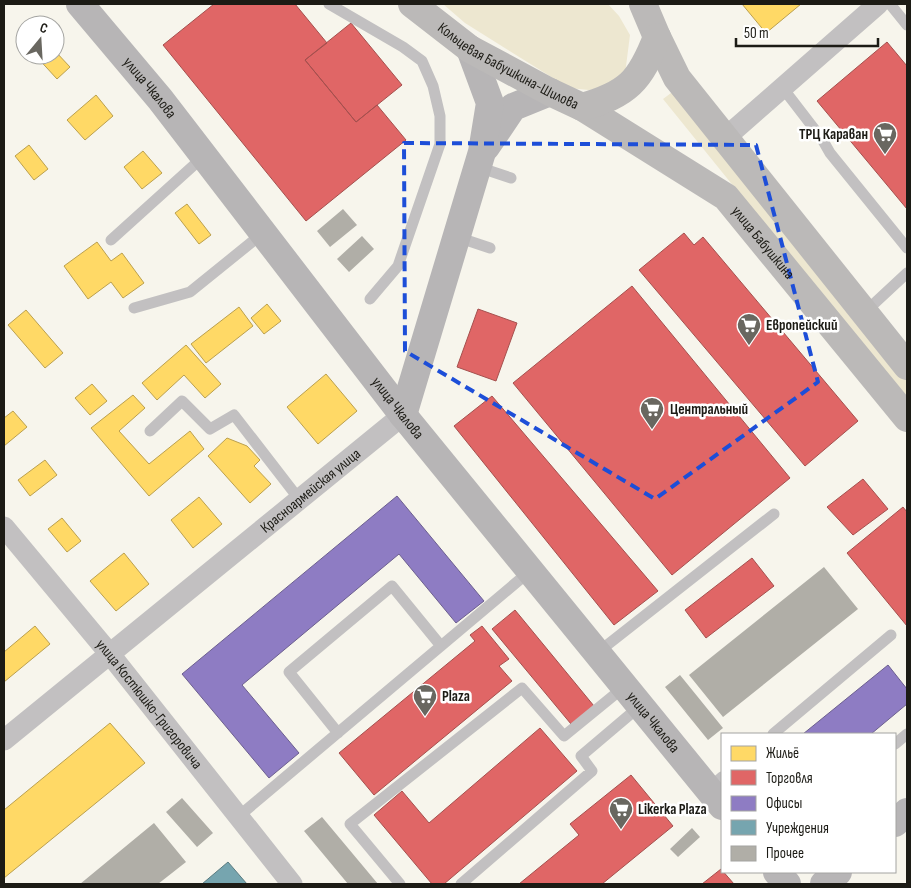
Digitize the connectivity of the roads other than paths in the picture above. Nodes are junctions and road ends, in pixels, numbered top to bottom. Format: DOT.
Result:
graph roads {
  1 [pos="80,4"];
  2 [pos="329,4"];
  3 [pos="412,4"];
  4 [pos="634,4"];
  5 [pos="643,4"];
  6 [pos="878,4"];
  7 [pos="890,4"];
  8 [pos="907,25"];
  9 [pos="657,37"];
  10 [pos="470,49"];
  11 [pos="782,87"];
  12 [pos="550,92"];
  13 [pos="582,107"];
  14 [pos="724,138"];
  15 [pos="204,156"];
  16 [pos="480,160"];
  17 [pos="511,178"];
  18 [pos="262,233"];
  19 [pos="457,237"];
  20 [pos="111,240"];
  21 [pos="490,248"];
  22 [pos="907,248"];
  23 [pos="907,273"];
  24 [pos="370,299"];
  25 [pos="134,308"];
  26 [pos="864,313"];
  27 [pos="907,366"];
  28 [pos="403,415"];
  29 [pos="907,418"];
  30 [pos="150,432"];
  31 [pos="298,499"];
  32 [pos="774,514"];
  33 [pos="4,527"];
  34 [pos="530,571"];
  35 [pos="891,635"];
  36 [pos="441,646"];
  37 [pos="109,653"];
  38 [pos="597,653"];
  39 [pos="632,696"];
  40 [pos="338,732"];
  41 [pos="774,733"];
  42 [pos="907,734"];
  43 [pos="4,740"];
  44 [pos="896,743"];
  45 [pos="718,790"];
  46 [pos="907,812"];
  47 [pos="238,816"];
  48 [pos="896,822"];
  49 [pos="777,873"];
  50 [pos="837,873"];
  51 [pos="292,884"];
  52 [pos="400,884"];
  53 [pos="461,884"];
  54 [pos="787,884"];
  55 [pos="824,884"];
  1 -- 15 [label="main road, улица Чкалова"];
  2 -- 24 [label="lane"];
  3 -- 10 [label="main road, Кольцевая Бабушкина-Шилова"];
  4 -- 9 [label="main road"];
  5 -- 9 [label="main road"];
  6 -- 11 [label="street"];
  7 -- 8 [label="lane"];
  9 -- 13 [label="main road, Кольцевая Бабушкина-Шилова"];
  9 -- 14 [label="main road"];
  10 -- 12 [label="main road, Кольцевая Бабушкина-Шилова"];
  10 -- 16 [label="main road"];
  11 -- 14 [label="street"];
  11 -- 22 [label="lane"];
  12 -- 13 [label="main road, Кольцевая Бабушкина-Шилова"];
  12 -- 16 [label="main road"];
  13 -- 29 [label="main road, улица Бабушкина"];
  14 -- 26 [label="main road"];
  15 -- 18 [label="main road, улица Чкалова"];
  15 -- 20 [label="lane"];
  16 -- 17 [label="lane"];
  16 -- 19 [label="main road"];
  18 -- 25 [label="lane"];
  18 -- 28 [label="main road, улица Чкалова"];
  19 -- 21 [label="lane"];
  19 -- 28 [label="main road"];
  23 -- 26 [label="lane"];
  26 -- 27 [label="main road"];
  28 -- 31 [label="street, Красноармейская улица"];
  28 -- 34 [label="main road, улица Чкалова"];
  30 -- 31 [label="lane"];
  31 -- 37 [label="street, Красноармейская улица"];
  32 -- 38 [label="lane"];
  33 -- 37 [label="street, улица Костюшко-Григоровича"];
  34 -- 36 [label="lane"];
  34 -- 38 [label="main road, улица Чкалова"];
  35 -- 41 [label="lane"];
  36 -- 40 [label="lane"];
  36 -- 40 [label="lane"];
  37 -- 43 [label="street, Красноармейская улица"];
  37 -- 47 [label="street, улица Костюшко-Григоровича"];
  38 -- 39 [label="main road, улица Чкалова"];
  39 -- 45 [label="main road, улица Чкалова"];
  39 -- 52 [label="lane"];
  39 -- 53 [label="lane"];
  40 -- 47 [label="lane"];
  42 -- 44 [label="lane"];
  46 -- 48 [label="main road"];
  47 -- 51 [label="street, улица Костюшко-Григоровича"];
  49 -- 54 [label="main road"];
  50 -- 55 [label="main road"];
}
